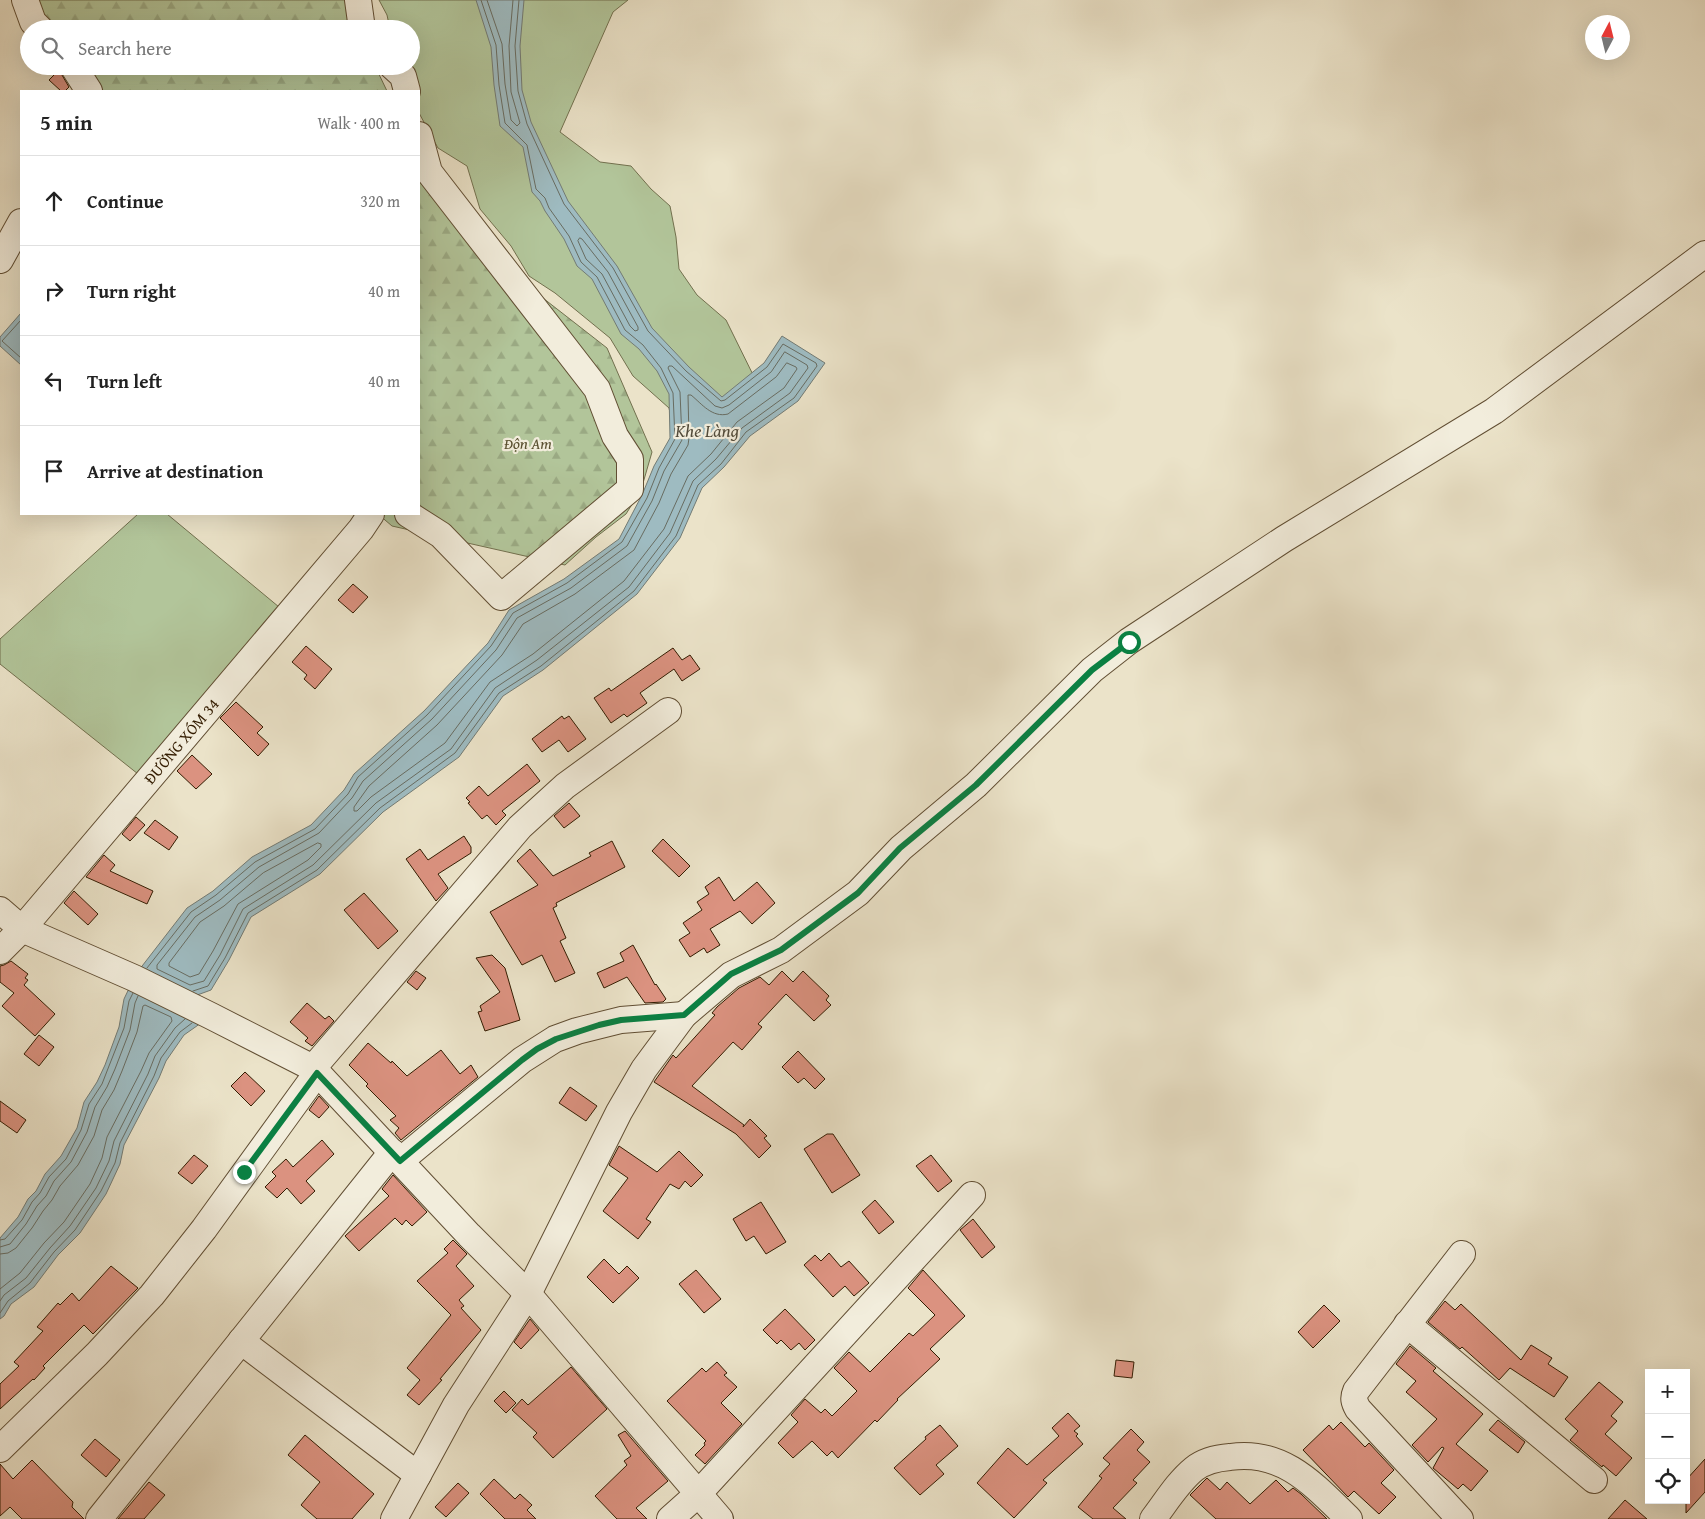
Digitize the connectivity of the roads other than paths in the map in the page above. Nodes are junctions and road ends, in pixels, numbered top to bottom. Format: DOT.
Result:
graph roads {
  1 [pos="25,0"];
  2 [pos="358,0"];
  3 [pos="33,20"];
  4 [pos="361,20"];
  5 [pos="79,75"];
  6 [pos="402,75"];
  7 [pos="88,90"];
  8 [pos="407,90"];
  9 [pos="420,139"];
  10 [pos="20,225"];
  11 [pos="1705,254"];
  12 [pos="0,260"];
  13 [pos="410,515"];
  14 [pos="366,521"];
  15 [pos="668,711"];
  16 [pos="0,910"];
  17 [pos="22,928"];
  18 [pos="0,951"];
  19 [pos="684,1015"];
  20 [pos="315,1071"];
  21 [pos="396,1157"];
  22 [pos="972,1195"];
  23 [pos="1462,1254"];
  24 [pos="528,1294"];
  25 [pos="1407,1324"];
  26 [pos="241,1342"];
  27 [pos="0,1449"];
  28 [pos="418,1475"];
  29 [pos="1594,1480"];
  30 [pos="698,1494"];
  31 [pos="99,1519"];
  32 [pos="394,1519"];
  33 [pos="670,1519"];
  34 [pos="720,1519"];
  35 [pos="1153,1519"];
  36 [pos="1349,1519"];
  37 [pos="1460,1519"];
  1 -- 3 [label="street"];
  2 -- 4 [label="street"];
  5 -- 7 [label="street"];
  6 -- 8 [label="street"];
  9 -- 13 [label="street"];
  10 -- 12 [label="street"];
  11 -- 19 [label="street"];
  14 -- 17 [label="street, ĐƯỜNG XÓM 34"];
  15 -- 20 [label="street"];
  16 -- 17 [label="street"];
  17 -- 18 [label="street, ĐƯỜNG XÓM 34"];
  17 -- 20 [label="street"];
  19 -- 21 [label="street"];
  19 -- 24 [label="street"];
  20 -- 21 [label="street"];
  20 -- 27 [label="street"];
  21 -- 24 [label="street"];
  21 -- 26 [label="street"];
  22 -- 30 [label="street"];
  23 -- 25 [label="street"];
  24 -- 28 [label="street"];
  24 -- 30 [label="street"];
  25 -- 29 [label="street"];
  25 -- 37 [label="street"];
  26 -- 28 [label="street"];
  26 -- 31 [label="street"];
  28 -- 32 [label="street"];
  30 -- 33 [label="street"];
  30 -- 34 [label="street"];
  35 -- 36 [label="street"];
}
